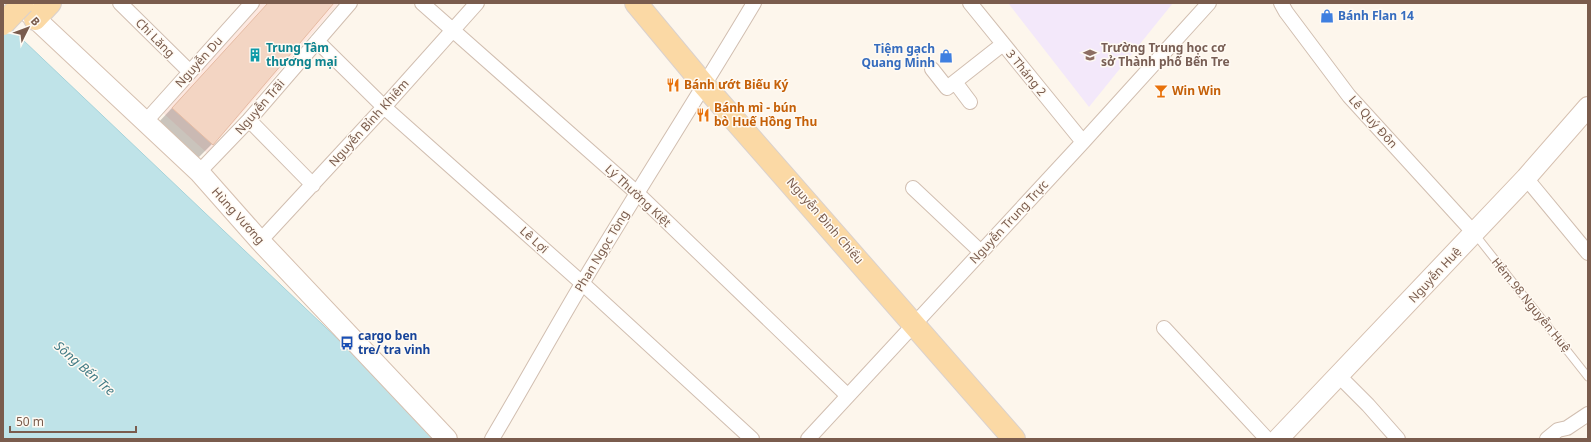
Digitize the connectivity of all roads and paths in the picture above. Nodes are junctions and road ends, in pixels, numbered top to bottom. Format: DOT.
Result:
graph roads {
  1 [pos="18,3"];
  2 [pos="50,3"];
  3 [pos="120,3"];
  4 [pos="252,3"];
  5 [pos="350,3"];
  6 [pos="422,3"];
  7 [pos="477,3"];
  8 [pos="636,3"];
  9 [pos="754,3"];
  10 [pos="970,3"];
  11 [pos="1209,3"];
  12 [pos="1281,3"];
  13 [pos="29,11"];
  14 [pos="3,24"];
  15 [pos="452,30"];
  16 [pos="317,41"];
  17 [pos="1003,44"];
  18 [pos="932,69"];
  19 [pos="190,72"];
  20 [pos="955,82"];
  21 [pos="705,86"];
  22 [pos="970,102"];
  23 [pos="384,107"];
  24 [pos="1588,107"];
  25 [pos="249,120"];
  26 [pos="146,121"];
  27 [pos="1083,142"];
  28 [pos="200,172"];
  29 [pos="1526,178"];
  30 [pos="313,185"];
  31 [pos="913,188"];
  32 [pos="637,193"];
  33 [pos="1474,233"];
  34 [pos="260,242"];
  35 [pos="981,252"];
  36 [pos="1588,253"];
  37 [pos="582,283"];
  38 [pos="915,324"];
  39 [pos="1164,328"];
  40 [pos="1339,376"];
  41 [pos="1588,377"];
  42 [pos="847,395"];
  43 [pos="1588,414"];
  44 [pos="447,439"];
  45 [pos="492,439"];
  46 [pos="752,439"];
  47 [pos="808,439"];
  48 [pos="1014,439"];
  49 [pos="1267,439"];
  50 [pos="1278,439"];
  51 [pos="1398,439"];
  52 [pos="1547,439"];
  1 -- 13 [label="street, Hùng Vương"];
  2 -- 13 [label="main road"];
  3 -- 19 [label="street, Chi Lăng"];
  4 -- 19 [label="street, Nguyễn Du"];
  5 -- 16 [label="street, Nguyễn Trãi"];
  6 -- 15 [label="street, Lý Thường Kiệt"];
  7 -- 15 [label="street, Nguyễn Bỉnh Khiêm"];
  8 -- 21 [label="main road, Nguyễn Đình Chiểu"];
  9 -- 21 [label="street, Phan Ngọc Tòng"];
  10 -- 17 [label="street, 3 Tháng 2"];
  11 -- 27 [label="street, Nguyễn Trung Trực"];
  12 -- 33 [label="street, Lê Quý Đôn"];
  13 -- 14 [label="main road, bridge"];
  13 -- 26 [label="street, Hùng Vương"];
  15 -- 23 [label="street, Nguyễn Bỉnh Khiêm"];
  15 -- 32 [label="street, Lý Thường Kiệt"];
  16 -- 23 [label="street, Lê Lợi"];
  16 -- 25 [label="street, Nguyễn Trãi"];
  17 -- 20 [label="street"];
  17 -- 27 [label="street, 3 Tháng 2"];
  18 -- 20 [label="street"];
  19 -- 26 [label="street, Nguyễn Du"];
  20 -- 22 [label="street"];
  21 -- 32 [label="street, Phan Ngọc Tòng"];
  21 -- 38 [label="main road, Nguyễn Đình Chiểu"];
  23 -- 30 [label="street, Nguyễn Bỉnh Khiêm"];
  23 -- 37 [label="street, Lê Lợi"];
  24 -- 29 [label="street, Nguyễn Huệ"];
  25 -- 28 [label="street, Nguyễn Trãi"];
  25 -- 30 [label="street"];
  26 -- 28 [label="street, Hùng Vương"];
  27 -- 35 [label="street, Nguyễn Trung Trực"];
  28 -- 34 [label="street, Hùng Vương"];
  29 -- 33 [label="street, Nguyễn Huệ"];
  29 -- 36 [label="street"];
  30 -- 34 [label="street, Nguyễn Bỉnh Khiêm"];
  31 -- 35 [label="street"];
  32 -- 37 [label="street, Phan Ngọc Tòng"];
  32 -- 42 [label="street, Lý Thường Kiệt"];
  33 -- 40 [label="street, Nguyễn Huệ"];
  33 -- 41 [label="lane, Hẻm 98 Nguyễn Huệ"];
  34 -- 44 [label="street, Hùng Vương"];
  35 -- 38 [label="street, Nguyễn Trung Trực"];
  37 -- 45 [label="street, Phan Ngọc Tòng"];
  37 -- 46 [label="street, Lê Lợi"];
  38 -- 42 [label="street, Nguyễn Trung Trực"];
  38 -- 48 [label="main road, Nguyễn Đình Chiểu"];
  39 -- 49 [label="street"];
  40 -- 50 [label="street, Nguyễn Huệ"];
  40 -- 51 [label="street"];
  42 -- 47 [label="street, Nguyễn Trung Trực"];
  43 -- 52 [label="street"];
}
